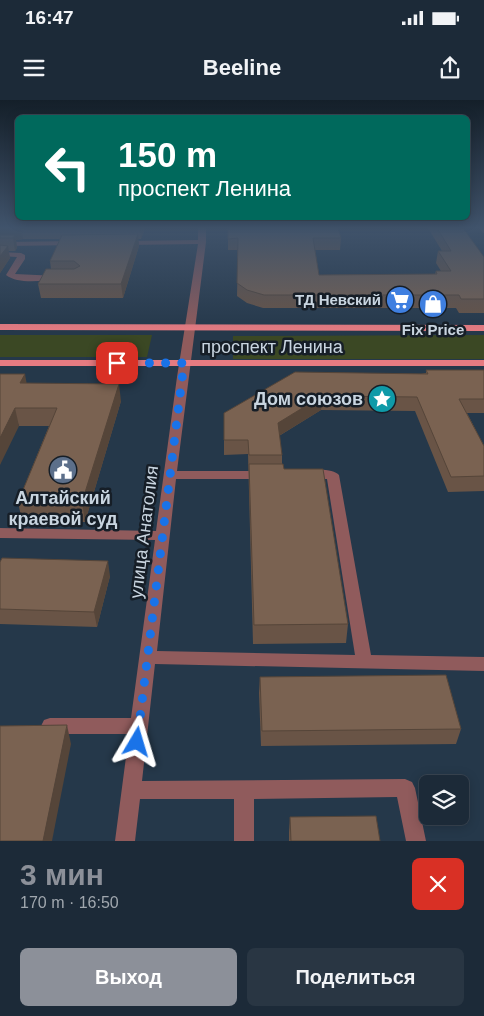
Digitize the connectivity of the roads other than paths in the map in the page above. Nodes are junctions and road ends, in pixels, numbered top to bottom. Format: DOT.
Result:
graph roads {
  1 [pos="19,263"];
  2 [pos="199,263"];
  3 [pos="66,278"];
  4 [pos="190,321"];
  5 [pos="0,327"];
  6 [pos="484,328"];
  7 [pos="0,363"];
  8 [pos="184,363"];
  9 [pos="484,364"];
  10 [pos="170,475"];
  11 [pos="277,475"];
  12 [pos="296,475"];
  13 [pos="0,533"];
  14 [pos="164,536"];
  15 [pos="148,658"];
  16 [pos="364,662"];
  17 [pos="484,664"];
  18 [pos="36,726"];
  19 [pos="140,726"];
  20 [pos="131,790"];
  21 [pos="244,790"];
  22 [pos="125,841"];
  23 [pos="244,841"];
  24 [pos="416,841"];
  1 -- 3 [label="street"];
  2 -- 4 [label="street, улица Анатолия"];
  4 -- 5 [label="main road, проспект Ленина"];
  4 -- 6 [label="main road, проспект Ленина"];
  4 -- 8 [label="street, улица Анатолия"];
  7 -- 8 [label="main road, проспект Ленина"];
  8 -- 9 [label="main road, проспект Ленина"];
  8 -- 10 [label="street, улица Анатолия"];
  10 -- 11 [label="street"];
  10 -- 14 [label="street, улица Анатолия"];
  12 -- 16 [label="street"];
  13 -- 14 [label="street"];
  14 -- 15 [label="street, улица Анатолия"];
  15 -- 16 [label="street"];
  15 -- 19 [label="street, улица Анатолия"];
  16 -- 17 [label="street"];
  18 -- 19 [label="street"];
  19 -- 20 [label="street, улица Анатолия"];
  20 -- 21 [label="street"];
  20 -- 22 [label="street, улица Анатолия"];
  21 -- 23 [label="street"];
  21 -- 24 [label="street"];
}
